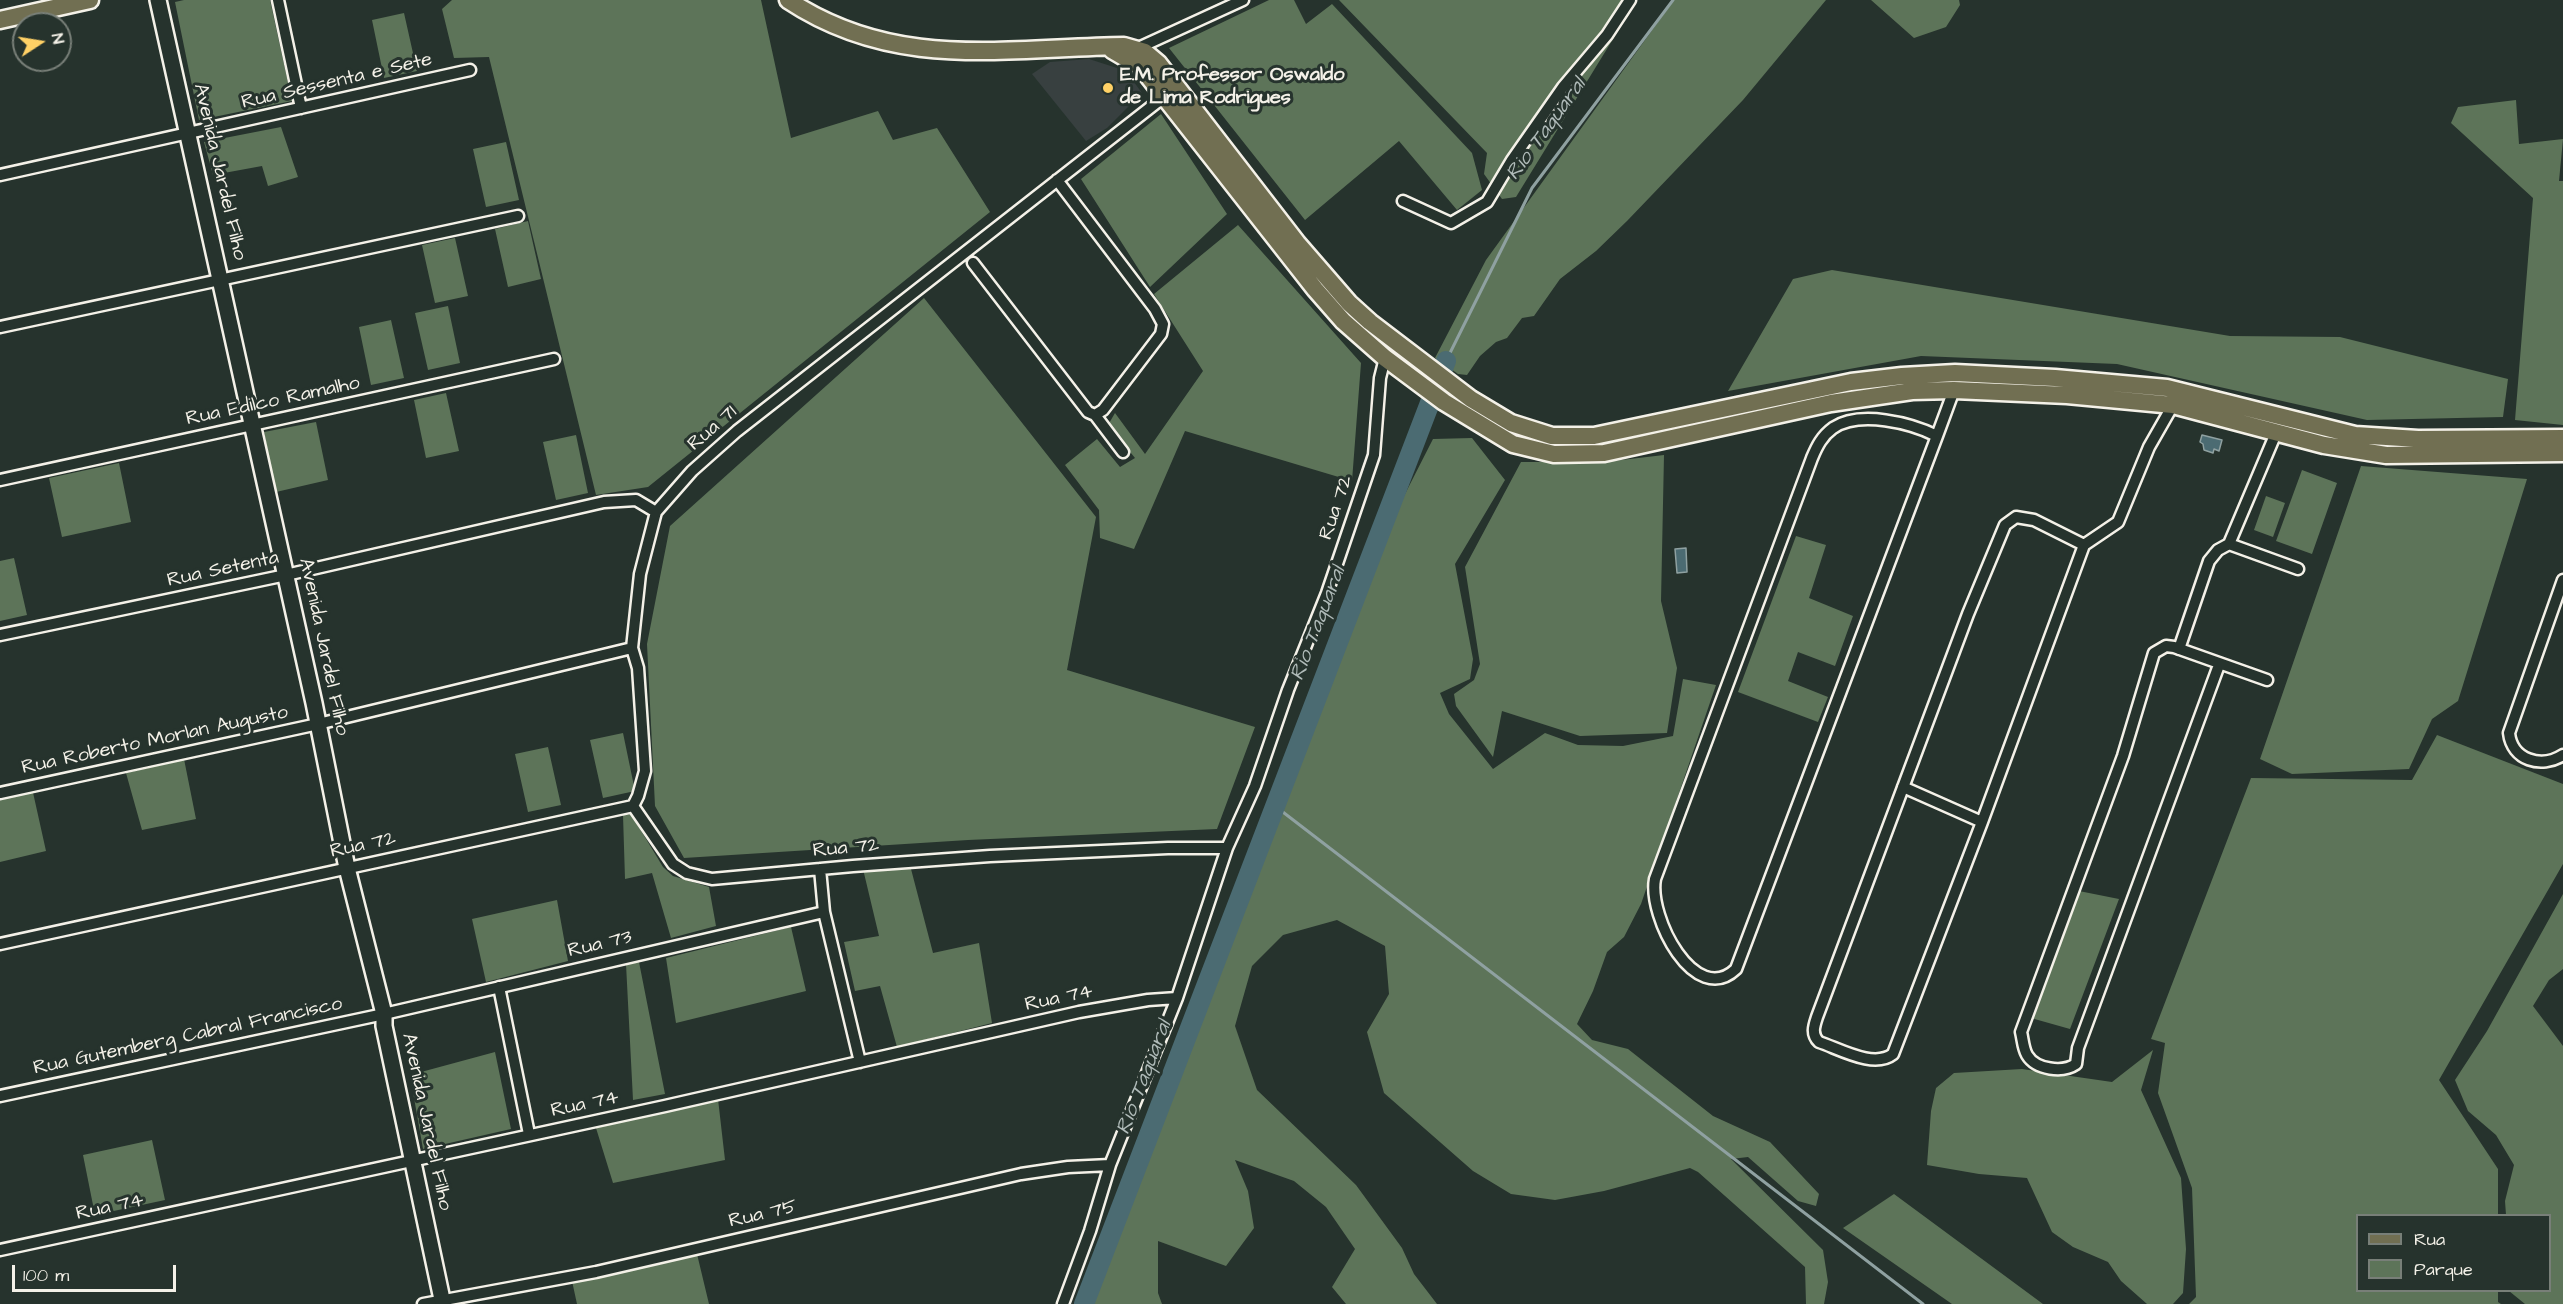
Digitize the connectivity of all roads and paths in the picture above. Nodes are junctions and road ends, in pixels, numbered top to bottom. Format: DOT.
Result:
graph roads {
  1 [pos="90,0"];
  2 [pos="158,0"];
  3 [pos="278,0"];
  4 [pos="788,0"];
  5 [pos="1243,0"];
  6 [pos="1630,0"];
  7 [pos="0,20"];
  8 [pos="1106,47"];
  9 [pos="1136,49"];
  10 [pos="471,70"];
  11 [pos="1165,96"];
  12 [pos="301,108"];
  13 [pos="189,134"];
  14 [pos="0,175"];
  15 [pos="1057,180"];
  16 [pos="1403,201"];
  17 [pos="518,216"];
  18 [pos="973,263"];
  19 [pos="221,279"];
  20 [pos="0,327"];
  21 [pos="1385,358"];
  22 [pos="554,359"];
  23 [pos="1954,390"];
  24 [pos="2173,405"];
  25 [pos="1095,415"];
  26 [pos="254,425"];
  27 [pos="2276,433"];
  28 [pos="1937,436"];
  29 [pos="2563,438"];
  30 [pos="1123,452"];
  31 [pos="2563,453"];
  32 [pos="0,480"];
  33 [pos="656,512"];
  34 [pos="2229,544"];
  35 [pos="2084,545"];
  36 [pos="2298,569"];
  37 [pos="286,575"];
  38 [pos="2563,580"];
  39 [pos="0,635"];
  40 [pos="632,648"];
  41 [pos="2179,649"];
  42 [pos="2219,665"];
  43 [pos="2267,680"];
  44 [pos="318,724"];
  45 [pos="2563,755"];
  46 [pos="1903,788"];
  47 [pos="0,793"];
  48 [pos="633,806"];
  49 [pos="1982,822"];
  50 [pos="1227,848"];
  51 [pos="347,868"];
  52 [pos="820,869"];
  53 [pos="824,912"];
  54 [pos="0,944"];
  55 [pos="500,987"];
  56 [pos="1177,998"];
  57 [pos="384,1014"];
  58 [pos="860,1062"];
  59 [pos="0,1096"];
  60 [pos="528,1134"];
  61 [pos="413,1160"];
  62 [pos="1110,1165"];
  63 [pos="0,1250"];
  64 [pos="442,1302"];
  65 [pos="423,1304"];
  66 [pos="1063,1304"];
  1 -- 7 [label="main road"];
  2 -- 13 [label="main road, Avenida Jardel Filho"];
  3 -- 12 [label="street"];
  4 -- 8 [label="main road"];
  5 -- 9 [label="street"];
  6 -- 16 [label="street"];
  8 -- 9 [label="main road"];
  8 -- 11 [label="main road"];
  9 -- 29 [label="main road"];
  10 -- 12 [label="street, Rua Sessenta e Sete"];
  11 -- 15 [label="street, Rua 71"];
  11 -- 21 [label="main road"];
  12 -- 13 [label="street, Rua Sessenta e Sete"];
  13 -- 14 [label="street, Rua Sessenta e Sete"];
  13 -- 19 [label="main road, Avenida Jardel Filho"];
  15 -- 25 [label="street"];
  15 -- 33 [label="street, Rua 71"];
  17 -- 19 [label="street"];
  18 -- 25 [label="street"];
  19 -- 20 [label="street"];
  19 -- 26 [label="main road, Avenida Jardel Filho"];
  21 -- 23 [label="main road"];
  21 -- 50 [label="street, Rua 72"];
  22 -- 26 [label="street, Rua Edilco Ramalho"];
  23 -- 24 [label="main road"];
  23 -- 28 [label="street"];
  24 -- 27 [label="main road"];
  24 -- 35 [label="street"];
  25 -- 30 [label="street"];
  26 -- 32 [label="street, Rua Edilco Ramalho"];
  26 -- 37 [label="main road, Avenida Jardel Filho"];
  27 -- 31 [label="main road"];
  27 -- 34 [label="street"];
  28 -- 28 [label="street"];
  33 -- 37 [label="street, Rua Setenta"];
  33 -- 40 [label="street, Rua 71"];
  34 -- 36 [label="street"];
  34 -- 41 [label="street"];
  35 -- 46 [label="street"];
  35 -- 49 [label="street"];
  37 -- 39 [label="street, Rua Setenta"];
  37 -- 44 [label="main road, Avenida Jardel Filho"];
  38 -- 45 [label="street"];
  40 -- 44 [label="street"];
  40 -- 48 [label="street, Rua 71"];
  41 -- 42 [label="street"];
  41 -- 42 [label="street"];
  42 -- 43 [label="street"];
  44 -- 47 [label="street, Rua Roberto Morlan Augusto"];
  44 -- 51 [label="main road, Avenida Jardel Filho"];
  46 -- 49 [label="street"];
  46 -- 49 [label="street"];
  48 -- 51 [label="street, Rua 72"];
  48 -- 52 [label="street, Rua 72"];
  50 -- 52 [label="street, Rua 72"];
  50 -- 56 [label="street"];
  51 -- 54 [label="street, Rua 72"];
  51 -- 57 [label="main road, Avenida Jardel Filho"];
  52 -- 53 [label="street"];
  53 -- 55 [label="street, Rua 73"];
  53 -- 58 [label="street"];
  55 -- 57 [label="street, Rua 73"];
  55 -- 60 [label="street"];
  56 -- 58 [label="street, Rua 74"];
  56 -- 62 [label="street"];
  57 -- 59 [label="street, Rua Gutemberg Cabral Francisco"];
  57 -- 61 [label="main road, Avenida Jardel Filho"];
  58 -- 60 [label="street, Rua 74"];
  60 -- 61 [label="street, Rua 74"];
  61 -- 63 [label="street, Rua 74"];
  61 -- 64 [label="main road, Avenida Jardel Filho"];
  62 -- 64 [label="street, Rua 75"];
  62 -- 66 [label="street"];
  64 -- 65 [label="street, Rua 75"];
}
